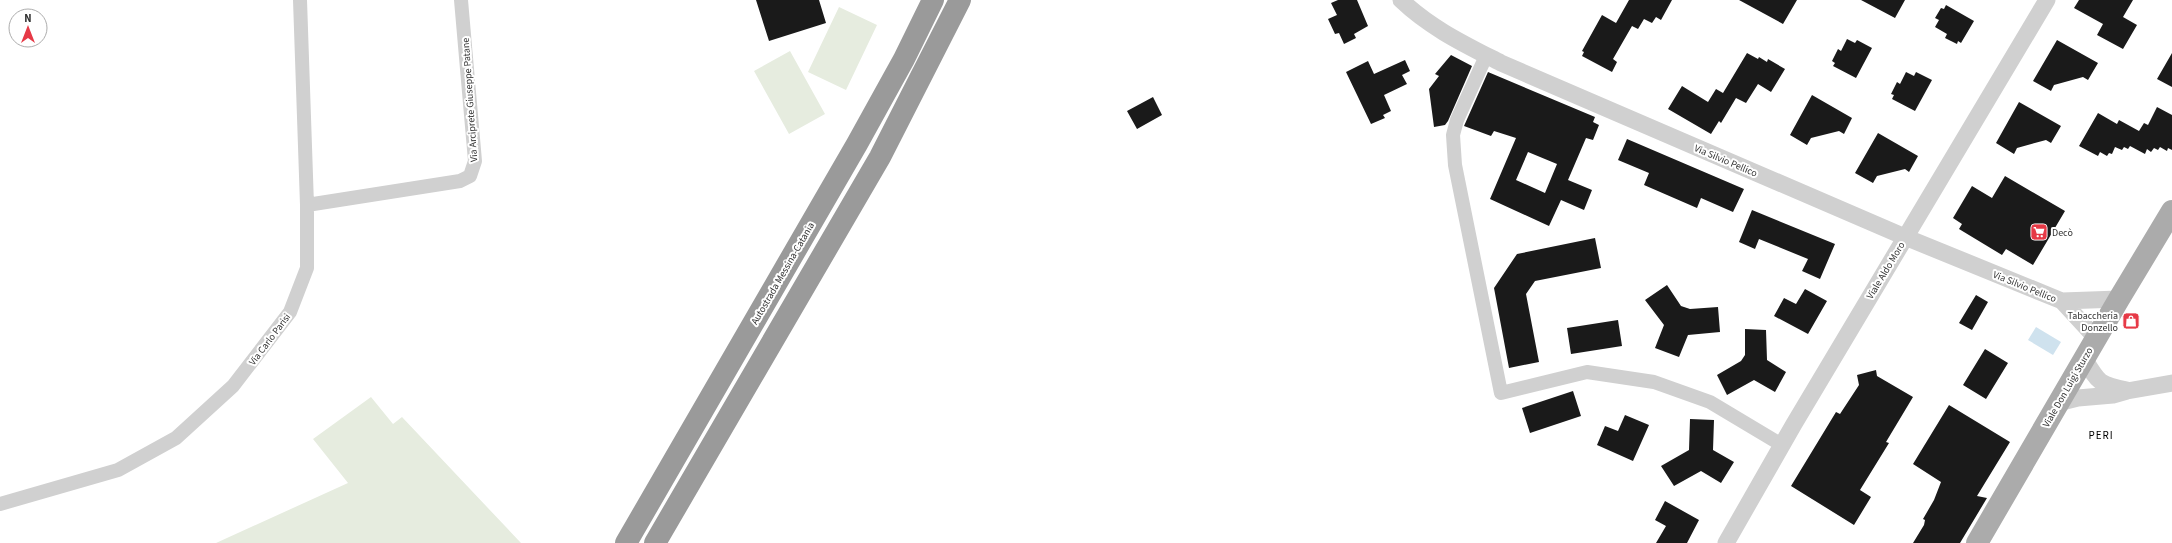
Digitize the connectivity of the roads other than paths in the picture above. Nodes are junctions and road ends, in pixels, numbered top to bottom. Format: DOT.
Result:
graph roads {
  1 [pos="300,0"];
  2 [pos="461,0"];
  3 [pos="933,0"];
  4 [pos="960,0"];
  5 [pos="1401,0"];
  6 [pos="2047,0"];
  7 [pos="1486,56"];
  8 [pos="307,205"];
  9 [pos="2172,211"];
  10 [pos="1904,237"];
  11 [pos="2119,299"];
  12 [pos="2062,301"];
  13 [pos="2096,338"];
  14 [pos="2084,358"];
  15 [pos="2172,383"];
  16 [pos="2127,390"];
  17 [pos="2058,403"];
  18 [pos="1782,444"];
  19 [pos="0,504"];
  20 [pos="626,543"];
  21 [pos="655,543"];
  22 [pos="1726,543"];
  23 [pos="1977,543"];
  1 -- 8 [label="street, Via Carlo Parisi"];
  2 -- 8 [label="street, Via Arciprete Giuseppe Patane"];
  3 -- 20 [label="highway, Autostrada Messina-Catania"];
  4 -- 21 [label="highway"];
  5 -- 7 [label="street, Via Silvio Pellico"];
  6 -- 10 [label="street, Viale Aldo Moro"];
  7 -- 10 [label="street, Via Silvio Pellico"];
  7 -- 18 [label="street"];
  8 -- 19 [label="street, Via Carlo Parisi"];
  9 -- 11 [label="main road, Viale Don Luigi Sturzo"];
  10 -- 12 [label="street, Via Silvio Pellico"];
  10 -- 18 [label="street, Viale Aldo Moro"];
  11 -- 12 [label="street"];
  11 -- 13 [label="main road, Viale Don Luigi Sturzo"];
  12 -- 13 [label="street"];
  13 -- 14 [label="main road, Viale Don Luigi Sturzo"];
  14 -- 16 [label="street"];
  14 -- 17 [label="main road, Viale Don Luigi Sturzo"];
  15 -- 16 [label="street"];
  16 -- 17 [label="street"];
  17 -- 23 [label="main road, Viale Don Luigi Sturzo"];
  18 -- 22 [label="street, Viale Aldo Moro"];
}
